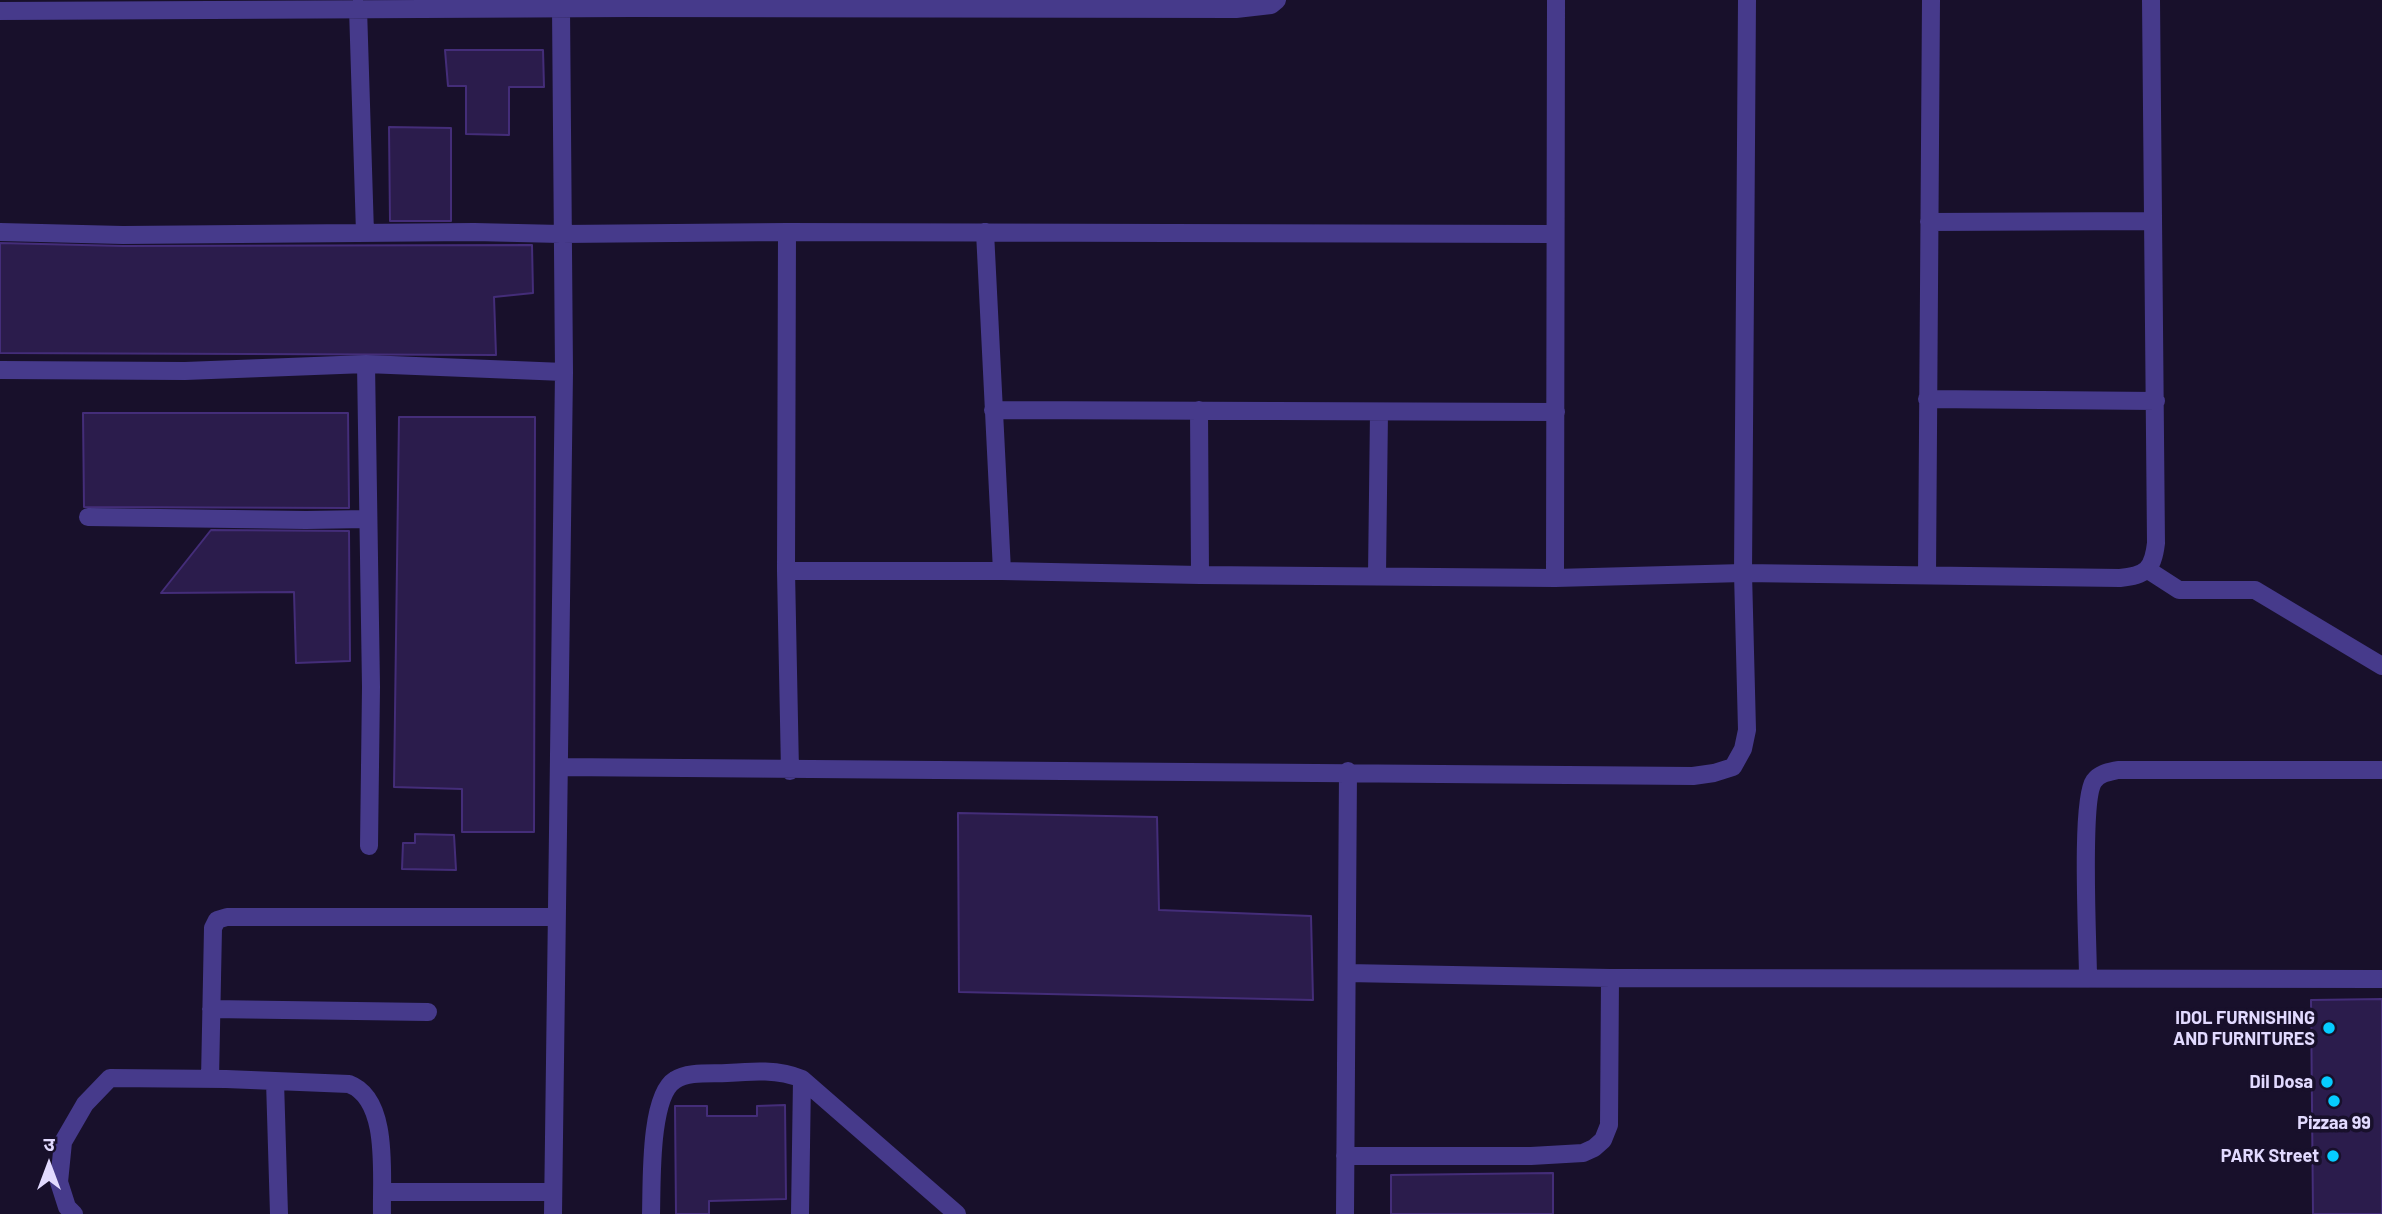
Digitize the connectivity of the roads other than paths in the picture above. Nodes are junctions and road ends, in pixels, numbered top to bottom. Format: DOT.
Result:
graph roads {
  1 [pos="1277,0"];
  2 [pos="1556,0"];
  3 [pos="1747,0"];
  4 [pos="1931,0"];
  5 [pos="2151,0"];
  6 [pos="524,4"];
  7 [pos="632,4"];
  8 [pos="1092,4"];
  9 [pos="358,8"];
  10 [pos="561,8"];
  11 [pos="0,10"];
  12 [pos="2152,221"];
  13 [pos="1929,222"];
  14 [pos="0,232"];
  15 [pos="787,232"];
  16 [pos="985,232"];
  17 [pos="365,233"];
  18 [pos="561,234"];
  19 [pos="1554,234"];
  20 [pos="366,364"];
  21 [pos="0,370"];
  22 [pos="564,372"];
  23 [pos="1927,400"];
  24 [pos="2156,401"];
  25 [pos="993,410"];
  26 [pos="1199,410"];
  27 [pos="1379,412"];
  28 [pos="1556,412"];
  29 [pos="88,517"];
  30 [pos="367,519"];
  31 [pos="2148,570"];
  32 [pos="786,571"];
  33 [pos="1002,571"];
  34 [pos="1743,573"];
  35 [pos="1200,575"];
  36 [pos="1377,575"];
  37 [pos="1927,575"];
  38 [pos="1555,578"];
  39 [pos="2382,666"];
  40 [pos="559,767"];
  41 [pos="2382,770"];
  42 [pos="790,771"];
  43 [pos="1348,771"];
  44 [pos="369,846"];
  45 [pos="555,917"];
  46 [pos="1347,973"];
  47 [pos="1610,978"];
  48 [pos="2088,978"];
  49 [pos="2382,979"];
  50 [pos="211,1009"];
  51 [pos="428,1012"];
  52 [pos="210,1079"];
  53 [pos="802,1079"];
  54 [pos="275,1081"];
  55 [pos="1345,1156"];
  56 [pos="382,1192"];
  57 [pos="553,1192"];
  58 [pos="74,1214"];
  59 [pos="279,1214"];
  60 [pos="382,1214"];
  61 [pos="553,1214"];
  62 [pos="651,1214"];
  63 [pos="800,1214"];
  64 [pos="957,1214"];
  65 [pos="1345,1214"];
  1 -- 8 [label="street"];
  2 -- 19 [label="street"];
  3 -- 34 [label="street"];
  4 -- 13 [label="street"];
  5 -- 12 [label="street"];
  6 -- 9 [label="street"];
  6 -- 10 [label="street"];
  7 -- 8 [label="street"];
  7 -- 10 [label="street"];
  9 -- 11 [label="street"];
  9 -- 17 [label="street"];
  10 -- 18 [label="street"];
  12 -- 13 [label="street"];
  12 -- 24 [label="street"];
  13 -- 23 [label="street"];
  14 -- 17 [label="street"];
  15 -- 16 [label="street"];
  15 -- 18 [label="street"];
  15 -- 32 [label="street"];
  16 -- 19 [label="street"];
  16 -- 25 [label="street"];
  17 -- 18 [label="street"];
  18 -- 22 [label="street"];
  19 -- 28 [label="street"];
  20 -- 21 [label="street"];
  20 -- 22 [label="street"];
  20 -- 30 [label="street"];
  22 -- 40 [label="street"];
  23 -- 24 [label="street"];
  23 -- 37 [label="street"];
  24 -- 31 [label="street"];
  25 -- 26 [label="street"];
  25 -- 33 [label="street"];
  26 -- 27 [label="street"];
  26 -- 35 [label="street"];
  27 -- 28 [label="street"];
  27 -- 36 [label="street"];
  28 -- 38 [label="street"];
  29 -- 30 [label="street"];
  30 -- 44 [label="street"];
  31 -- 37 [label="street"];
  31 -- 39 [label="street"];
  32 -- 33 [label="street"];
  32 -- 42 [label="street"];
  33 -- 35 [label="street"];
  34 -- 37 [label="street"];
  34 -- 38 [label="street"];
  34 -- 43 [label="street"];
  35 -- 36 [label="street"];
  36 -- 38 [label="street"];
  40 -- 42 [label="street"];
  40 -- 45 [label="street"];
  41 -- 48 [label="street"];
  42 -- 43 [label="street"];
  43 -- 46 [label="street"];
  45 -- 50 [label="street"];
  45 -- 57 [label="street"];
  46 -- 47 [label="street"];
  46 -- 55 [label="street"];
  47 -- 48 [label="street"];
  47 -- 55 [label="street"];
  48 -- 49 [label="street"];
  50 -- 51 [label="street"];
  50 -- 52 [label="street"];
  52 -- 54 [label="street"];
  52 -- 58 [label="street"];
  53 -- 62 [label="street"];
  53 -- 63 [label="street"];
  53 -- 64 [label="street"];
  54 -- 56 [label="street"];
  54 -- 59 [label="street"];
  55 -- 65 [label="street"];
  56 -- 57 [label="street"];
  56 -- 60 [label="street"];
  57 -- 61 [label="street"];
}
